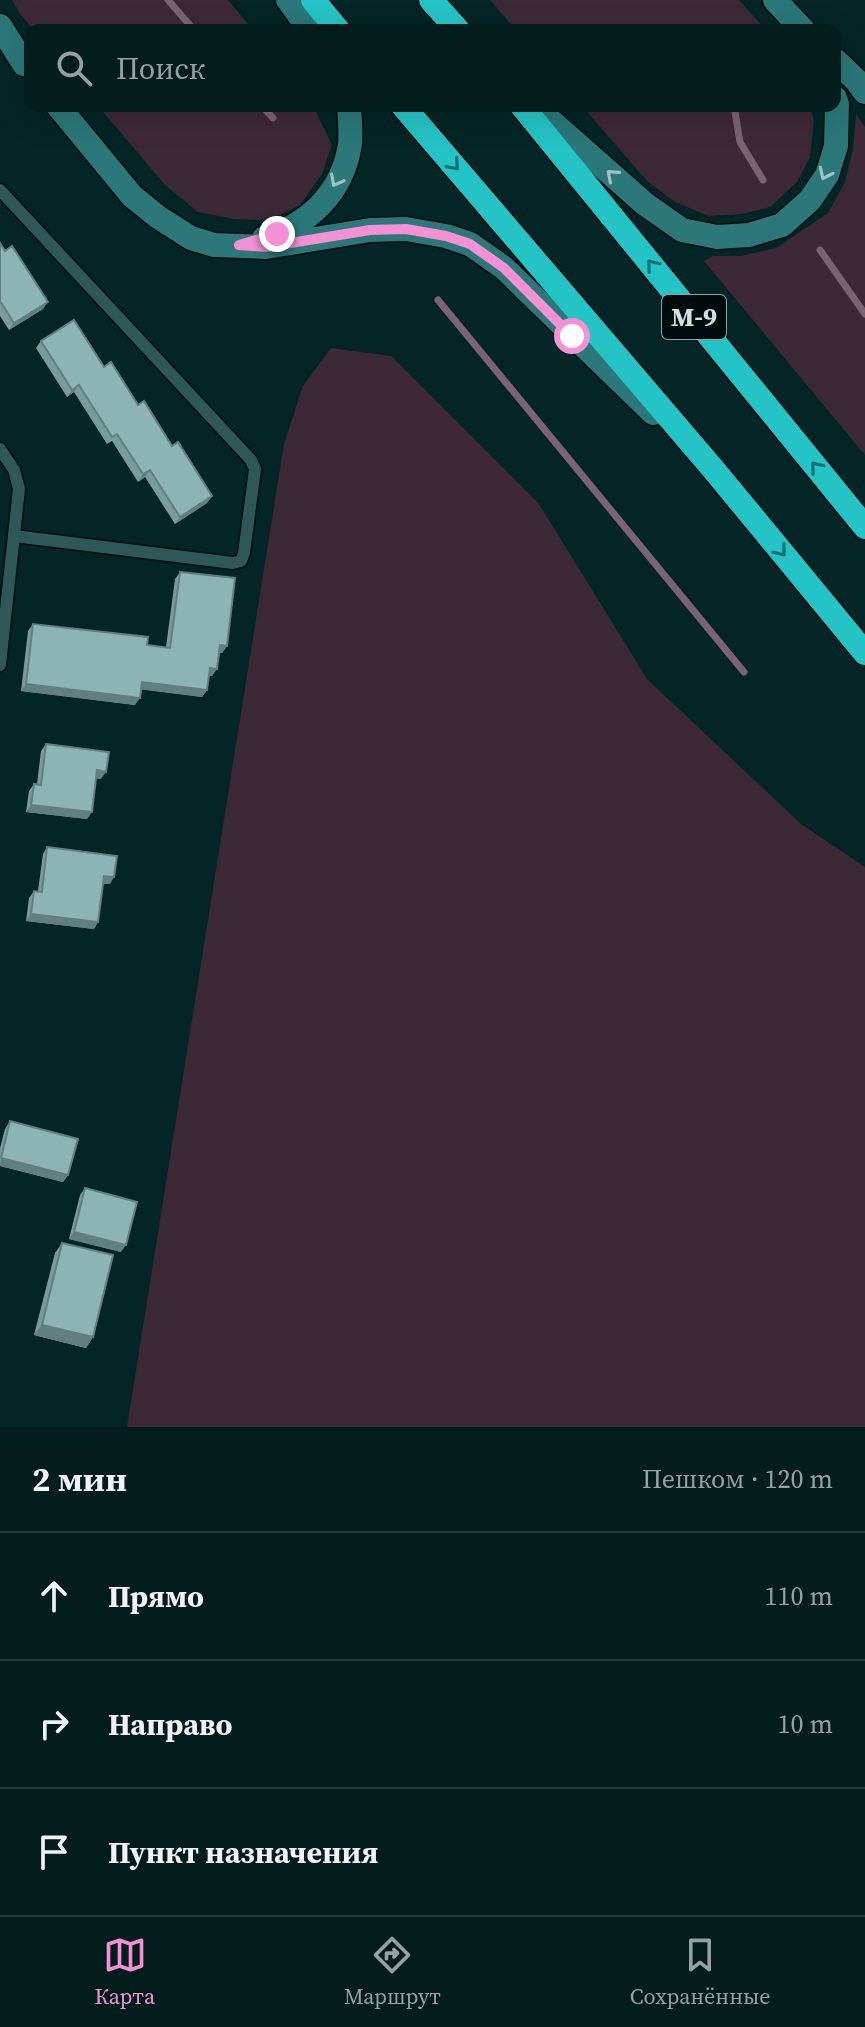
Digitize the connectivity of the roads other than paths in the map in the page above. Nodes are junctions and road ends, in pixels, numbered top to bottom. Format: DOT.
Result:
graph roads {
  1 [pos="288,0"];
  2 [pos="313,0"];
  3 [pos="431,0"];
  4 [pos="306,24"];
  5 [pos="333,24"];
  6 [pos="453,24"];
  7 [pos="0,26"];
  8 [pos="0,41"];
  9 [pos="24,63"];
  10 [pos="24,65"];
  11 [pos="841,66"];
  12 [pos="865,92"];
  13 [pos="63,112"];
  14 [pos="349,112"];
  15 [pos="408,112"];
  16 [pos="527,112"];
  17 [pos="541,112"];
  18 [pos="837,112"];
  19 [pos="0,190"];
  20 [pos="239,245"];
  21 [pos="0,449"];
  22 [pos="714,470"];
  23 [pos="865,527"];
  24 [pos="14,536"];
  25 [pos="865,653"];
  26 [pos="0,665"];
  1 -- 4 [label="street"];
  2 -- 5 [label="highway"];
  3 -- 6 [label="highway"];
  7 -- 9 [label="street"];
  8 -- 10 [label="street"];
  11 -- 12 [label="street"];
  13 -- 20 [label="street"];
  14 -- 20 [label="street, one-way"];
  15 -- 22 [label="highway, one-way"];
  23 -- 16 [label="highway, М-9, one-way"];
  18 -- 17 [label="street, one-way"];
  19 -- 24 [label="lane"];
  20 -- 22 [label="street"];
  21 -- 24 [label="lane"];
  22 -- 25 [label="highway, one-way"];
  24 -- 26 [label="lane"];
}
